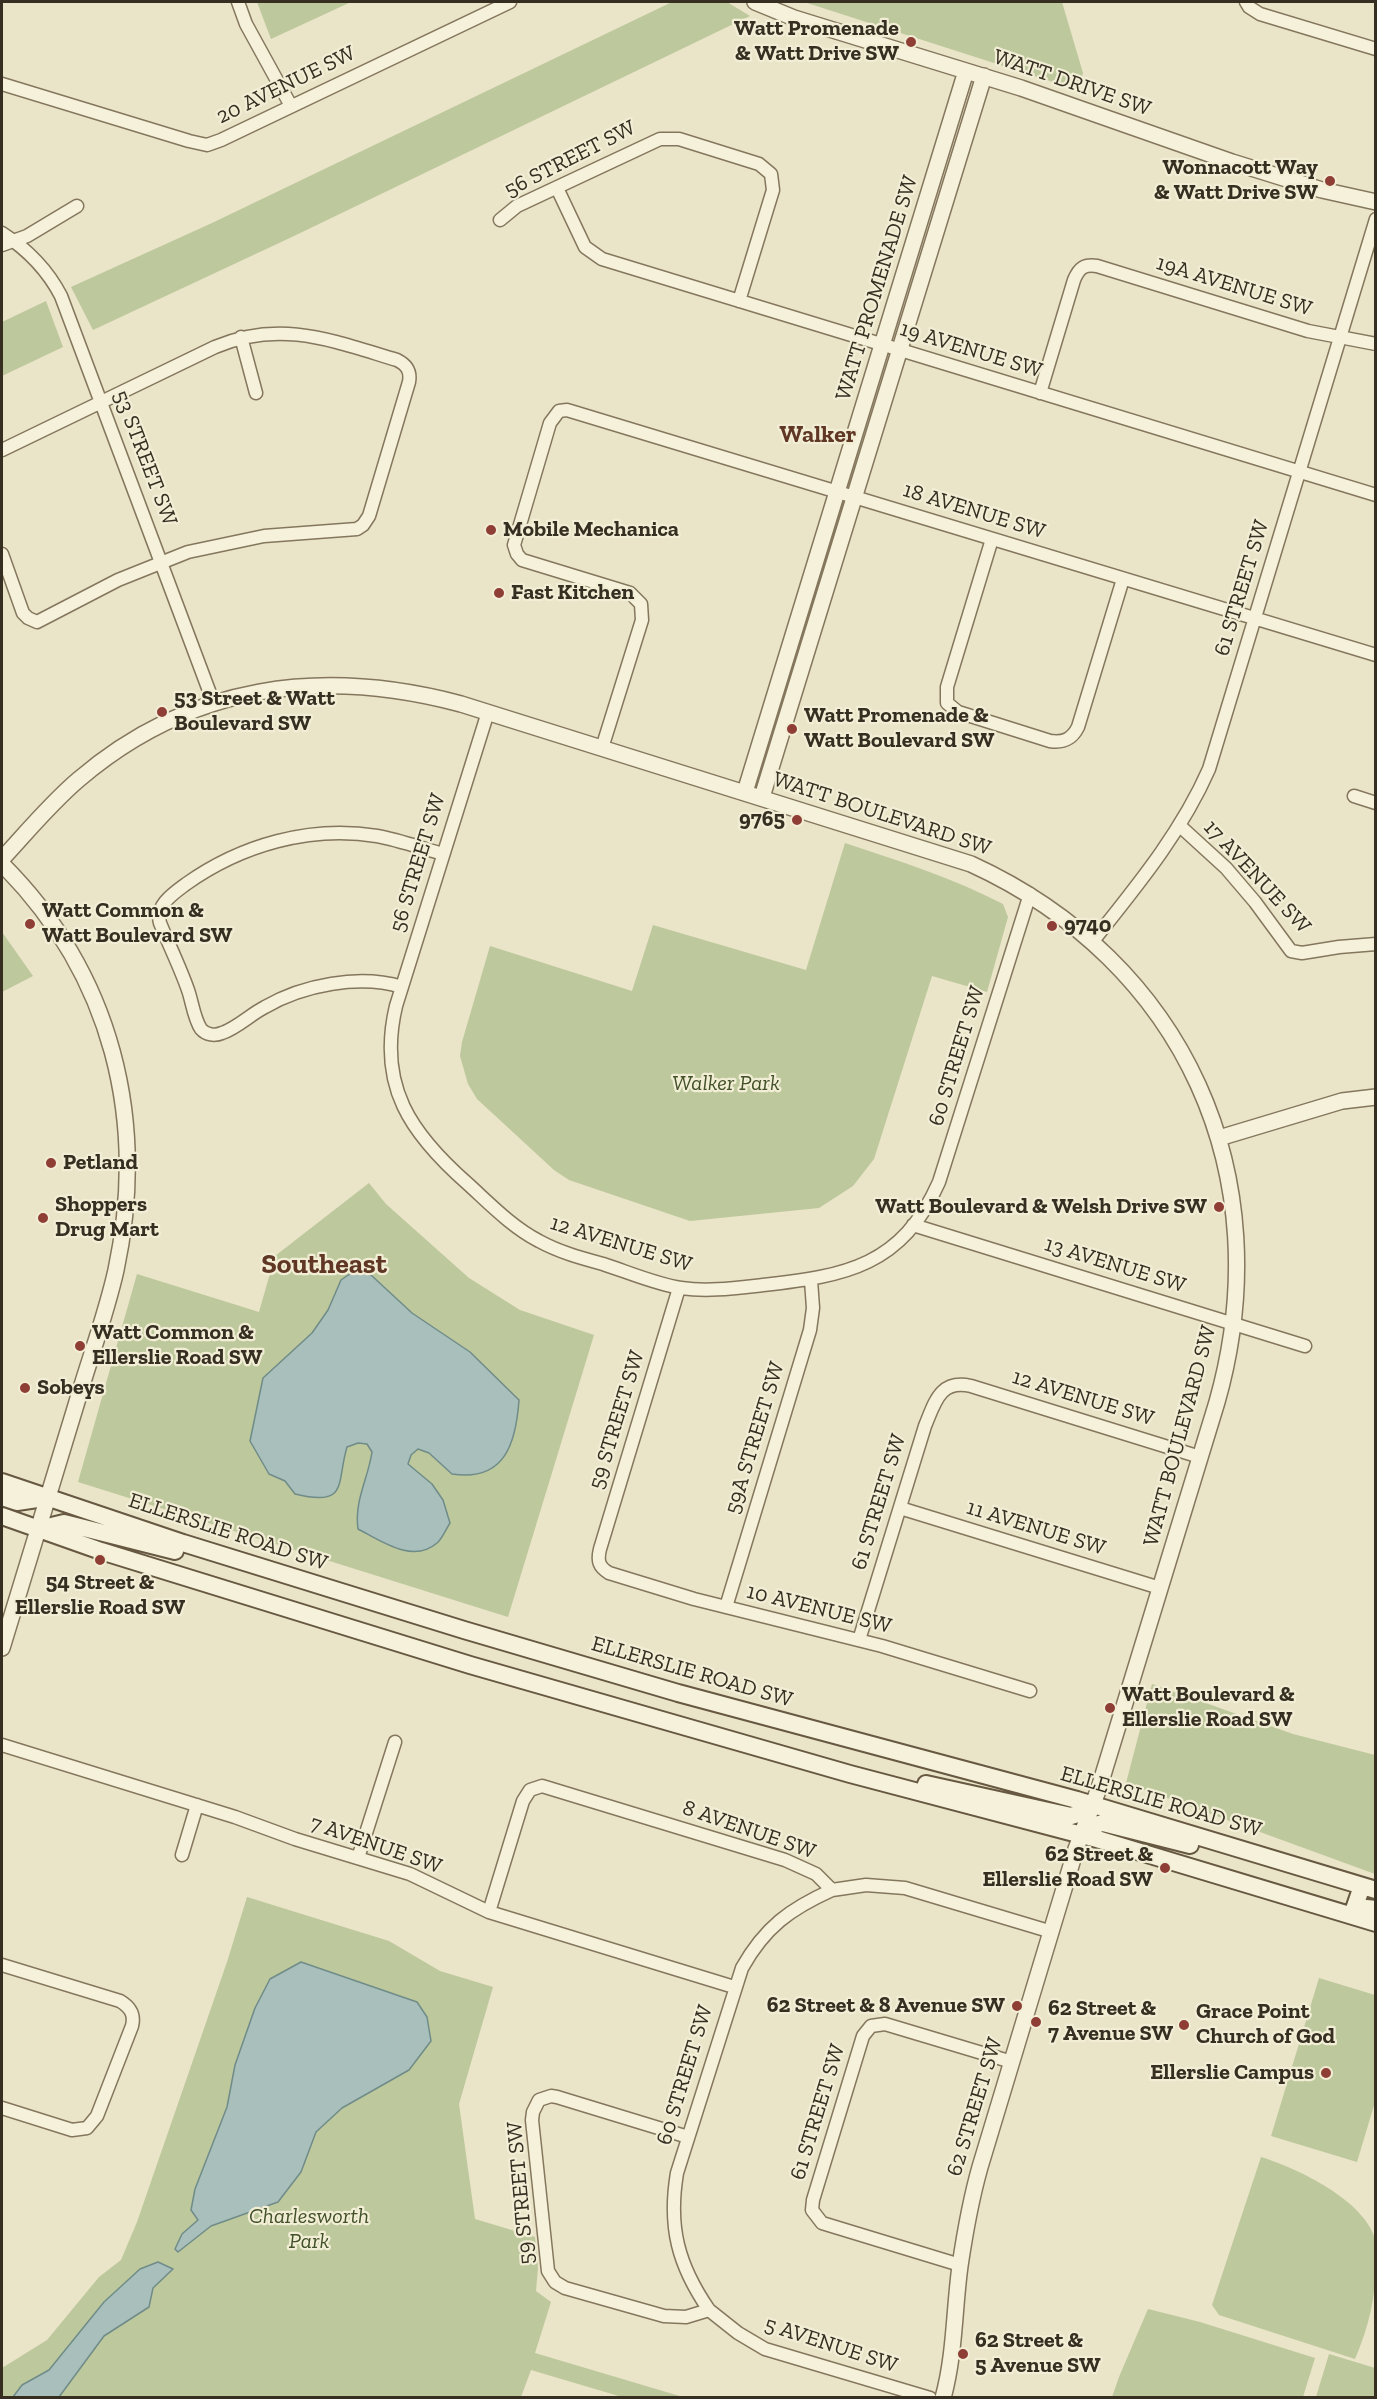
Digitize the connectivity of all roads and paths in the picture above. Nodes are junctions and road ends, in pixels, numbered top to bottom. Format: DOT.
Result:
graph roads {
  1 [pos="238,2"];
  2 [pos="510,2"];
  3 [pos="755,2"];
  4 [pos="1246,2"];
  5 [pos="1376,49"];
  6 [pos="966,71"];
  7 [pos="984,76"];
  8 [pos="2,84"];
  9 [pos="291,106"];
  10 [pos="557,188"];
  11 [pos="1376,202"];
  12 [pos="77,206"];
  13 [pos="1376,219"];
  14 [pos="500,220"];
  15 [pos="2,233"];
  16 [pos="8,243"];
  17 [pos="739,301"];
  18 [pos="242,338"];
  19 [pos="1339,338"];
  20 [pos="1376,344"];
  21 [pos="883,345"];
  22 [pos="900,350"];
  23 [pos="256,393"];
  24 [pos="1040,393"];
  25 [pos="101,403"];
  26 [pos="2,450"];
  27 [pos="1299,472"];
  28 [pos="838,491"];
  29 [pos="1376,495"];
  30 [pos="855,496"];
  31 [pos="992,539"];
  32 [pos="2,554"];
  33 [pos="161,561"];
  34 [pos="1124,579"];
  35 [pos="1255,618"];
  36 [pos="1376,655"];
  37 [pos="214,704"];
  38 [pos="488,712"];
  39 [pos="602,748"];
  40 [pos="745,792"];
  41 [pos="1354,796"];
  42 [pos="762,797"];
  43 [pos="1376,803"];
  44 [pos="1180,826"];
  45 [pos="443,854"];
  46 [pos="2,859"];
  47 [pos="2,864"];
  48 [pos="1030,894"];
  49 [pos="1093,941"];
  50 [pos="1374,941"];
  51 [pos="402,987"];
  52 [pos="392,1026"];
  53 [pos="1376,1097"];
  54 [pos="1219,1138"];
  55 [pos="913,1225"];
  56 [pos="811,1280"];
  57 [pos="679,1288"];
  58 [pos="1234,1324"];
  59 [pos="1305,1346"];
  60 [pos="952,1384"];
  61 [pos="1200,1457"];
  62 [pos="2,1482"];
  63 [pos="2,1497"];
  64 [pos="48,1498"];
  65 [pos="900,1508"];
  66 [pos="2,1516"];
  67 [pos="39,1529"];
  68 [pos="244,1562"];
  69 [pos="599,1565"];
  70 [pos="1160,1588"];
  71 [pos="726,1607"];
  72 [pos="859,1640"];
  73 [pos="2,1648"];
  74 [pos="1030,1691"];
  75 [pos="395,1742"];
  76 [pos="2,1745"];
  77 [pos="850,1774"];
  78 [pos="197,1805"];
  79 [pos="1093,1805"];
  80 [pos="1081,1835"];
  81 [pos="1256,1854"];
  82 [pos="182,1855"];
  83 [pos="358,1858"];
  84 [pos="1369,1888"];
  85 [pos="832,1890"];
  86 [pos="1376,1910"];
  87 [pos="489,1912"];
  88 [pos="1353,1915"];
  89 [pos="1376,1923"];
  90 [pos="1052,1932"];
  91 [pos="2,1965"];
  92 [pos="734,1987"];
  93 [pos="1012,2062"];
  94 [pos="2,2109"];
  95 [pos="688,2137"];
  96 [pos="960,2265"];
  97 [pos="709,2310"];
  98 [pos="930,2397"];
  99 [pos="943,2397"];
  1 -- 9 [label="street"];
  2 -- 9 [label="street, 20 AVENUE SW"];
  3 -- 6 [label="street, WATT DRIVE SW"];
  4 -- 5 [label="street"];
  6 -- 7 [label="street, WATT DRIVE SW"];
  6 -- 21 [label="street, WATT PROMENADE SW"];
  7 -- 11 [label="street, WATT DRIVE SW"];
  7 -- 22 [label="street, WATT PROMENADE SW"];
  8 -- 9 [label="street, 20 AVENUE SW"];
  10 -- 14 [label="street, 56 STREET SW"];
  10 -- 17 [label="street, 19 AVENUE SW"];
  10 -- 17 [label="street, 56 STREET SW"];
  12 -- 16 [label="street"];
  13 -- 19 [label="street, 61 STREET SW"];
  15 -- 16 [label="street"];
  16 -- 25 [label="street, 53 STREET SW"];
  17 -- 21 [label="street, 19 AVENUE SW"];
  18 -- 23 [label="street"];
  18 -- 25 [label="street"];
  18 -- 33 [label="street"];
  19 -- 20 [label="street, 19A AVENUE SW"];
  19 -- 24 [label="street, 19A AVENUE SW"];
  19 -- 27 [label="street, 61 STREET SW"];
  21 -- 22 [label="street, 19 AVENUE SW"];
  21 -- 28 [label="street, WATT PROMENADE SW"];
  22 -- 24 [label="street, 19 AVENUE SW"];
  22 -- 30 [label="street, WATT PROMENADE SW"];
  24 -- 27 [label="street, 19 AVENUE SW"];
  25 -- 26 [label="street"];
  25 -- 33 [label="street, 53 STREET SW"];
  27 -- 29 [label="street, 19 AVENUE SW"];
  27 -- 35 [label="street, 61 STREET SW"];
  28 -- 30 [label="street, 18 AVENUE SW"];
  28 -- 39 [label="street, 18 AVENUE SW"];
  28 -- 40 [label="street, WATT PROMENADE SW"];
  30 -- 31 [label="street, 18 AVENUE SW"];
  30 -- 42 [label="street, WATT PROMENADE SW"];
  31 -- 34 [label="street, 18 AVENUE SW"];
  31 -- 34 [label="street"];
  32 -- 33 [label="street"];
  33 -- 37 [label="street, 53 STREET SW"];
  34 -- 35 [label="street, 18 AVENUE SW"];
  35 -- 36 [label="street, 18 AVENUE SW"];
  35 -- 44 [label="street, 61 STREET SW"];
  37 -- 38 [label="street, WATT BOULEVARD SW"];
  37 -- 46 [label="street, WATT BOULEVARD SW"];
  38 -- 39 [label="street, WATT BOULEVARD SW"];
  38 -- 45 [label="street, 56 STREET SW"];
  39 -- 40 [label="street, WATT BOULEVARD SW"];
  40 -- 42 [label="street, WATT BOULEVARD SW"];
  41 -- 43 [label="street"];
  42 -- 48 [label="street, WATT BOULEVARD SW"];
  44 -- 49 [label="street, 61 STREET SW"];
  44 -- 50 [label="street, 17 AVENUE SW"];
  45 -- 51 [label="street, 56 STREET SW"];
  45 -- 51 [label="street"];
  47 -- 64 [label="street"];
  48 -- 49 [label="street, WATT BOULEVARD SW"];
  48 -- 55 [label="street, 60 STREET SW"];
  49 -- 54 [label="street, WATT BOULEVARD SW"];
  51 -- 52 [label="street, 56 STREET SW"];
  52 -- 57 [label="street, 12 AVENUE SW"];
  53 -- 54 [label="street"];
  54 -- 58 [label="street, WATT BOULEVARD SW"];
  55 -- 56 [label="street, 12 AVENUE SW"];
  55 -- 58 [label="street, 13 AVENUE SW"];
  56 -- 57 [label="street, 12 AVENUE SW"];
  56 -- 71 [label="street, 59A STREET SW"];
  57 -- 69 [label="street, 59 STREET SW"];
  58 -- 59 [label="street, 13 AVENUE SW"];
  58 -- 61 [label="street, WATT BOULEVARD SW"];
  60 -- 61 [label="street, 12 AVENUE SW"];
  60 -- 65 [label="street, 61 STREET SW"];
  61 -- 70 [label="street, WATT BOULEVARD SW"];
  62 -- 64 [label="main road, ELLERSLIE ROAD SW"];
  63 -- 64 [label="main road"];
  64 -- 67 [label="street"];
  64 -- 68 [label="main road, ELLERSLIE ROAD SW"];
  65 -- 70 [label="street, 11 AVENUE SW"];
  65 -- 72 [label="street, 61 STREET SW"];
  66 -- 67 [label="main road"];
  67 -- 68 [label="main road"];
  67 -- 73 [label="street"];
  67 -- 77 [label="main road"];
  68 -- 79 [label="main road, ELLERSLIE ROAD SW"];
  69 -- 71 [label="street, 10 AVENUE SW"];
  70 -- 79 [label="street, WATT BOULEVARD SW"];
  71 -- 72 [label="street, 10 AVENUE SW"];
  72 -- 74 [label="street, 10 AVENUE SW"];
  75 -- 83 [label="street"];
  76 -- 78 [label="street, 7 AVENUE SW"];
  77 -- 79 [label="main road"];
  77 -- 80 [label="main road"];
  78 -- 82 [label="street"];
  78 -- 83 [label="street, 7 AVENUE SW"];
  79 -- 80 [label="street, WATT BOULEVARD SW"];
  79 -- 81 [label="main road, ELLERSLIE ROAD SW"];
  80 -- 81 [label="main road"];
  80 -- 88 [label="main road"];
  80 -- 90 [label="street, 62 STREET SW"];
  81 -- 84 [label="main road, ELLERSLIE ROAD SW"];
  83 -- 87 [label="street, 7 AVENUE SW"];
  84 -- 88 [label="main road"];
  85 -- 87 [label="street, 8 AVENUE SW"];
  85 -- 90 [label="street, 8 AVENUE SW"];
  85 -- 92 [label="street, 60 STREET SW"];
  86 -- 88 [label="main road"];
  87 -- 92 [label="street, 7 AVENUE SW"];
  88 -- 89 [label="main road"];
  90 -- 93 [label="street, 62 STREET SW"];
  91 -- 94 [label="street"];
  92 -- 95 [label="street, 60 STREET SW"];
  93 -- 96 [label="street, 62 STREET SW"];
  93 -- 96 [label="street, 61 STREET SW"];
  95 -- 97 [label="street, 60 STREET SW"];
  95 -- 97 [label="street, 59 STREET SW"];
  96 -- 99 [label="street, 62 STREET SW"];
  97 -- 98 [label="street, 5 AVENUE SW"];
}
